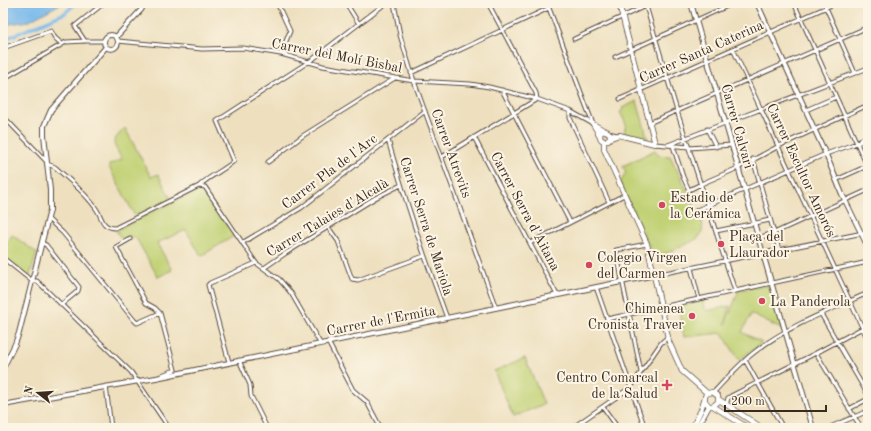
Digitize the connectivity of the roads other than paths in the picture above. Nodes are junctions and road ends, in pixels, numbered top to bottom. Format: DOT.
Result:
graph roads {
  1 [pos="104,3"];
  2 [pos="145,3"];
  3 [pos="277,3"];
  4 [pos="346,3"];
  5 [pos="386,3"];
  6 [pos="394,3"];
  7 [pos="488,3"];
  8 [pos="547,3"];
  9 [pos="619,3"];
  10 [pos="652,3"];
  11 [pos="691,3"];
  12 [pos="734,3"];
  13 [pos="757,3"];
  14 [pos="794,3"];
  15 [pos="824,3"];
  16 [pos="836,3"];
  17 [pos="865,3"];
  18 [pos="646,6"];
  19 [pos="826,7"];
  20 [pos="549,8"];
  21 [pos="868,12"];
  22 [pos="622,16"];
  23 [pos="801,19"];
  24 [pos="696,20"];
  25 [pos="359,24"];
  26 [pos="868,26"];
  27 [pos="502,30"];
  28 [pos="770,32"];
  29 [pos="117,39"];
  30 [pos="574,39"];
  31 [pos="655,39"];
  32 [pos="840,39"];
  33 [pos="85,40"];
  34 [pos="104,41"];
  35 [pos="62,44"];
  36 [pos="106,47"];
  37 [pos="3,48"];
  38 [pos="733,49"];
  39 [pos="631,50"];
  40 [pos="815,50"];
  41 [pos="281,54"];
  42 [pos="615,57"];
  43 [pos="708,60"];
  44 [pos="307,62"];
  45 [pos="784,63"];
  46 [pos="868,68"];
  47 [pos="411,73"];
  48 [pos="855,73"];
  49 [pos="395,78"];
  50 [pos="668,78"];
  51 [pos="3,79"];
  52 [pos="748,80"];
  53 [pos="414,81"];
  54 [pos="829,83"];
  55 [pos="502,90"];
  56 [pos="641,90"];
  57 [pos="717,93"];
  58 [pos="799,94"];
  59 [pos="836,97"];
  60 [pos="537,99"];
  61 [pos="620,99"];
  62 [pos="868,105"];
  63 [pos="761,110"];
  64 [pos="806,110"];
  65 [pos="570,111"];
  66 [pos="677,111"];
  67 [pos="425,112"];
  68 [pos="514,113"];
  69 [pos="3,116"];
  70 [pos="845,116"];
  71 [pos="725,122"];
  72 [pos="649,123"];
  73 [pos="593,124"];
  74 [pos="707,129"];
  75 [pos="815,130"];
  76 [pos="606,132"];
  77 [pos="619,135"];
  78 [pos="868,135"];
  79 [pos="600,136"];
  80 [pos="474,137"];
  81 [pos="686,137"];
  82 [pos="868,139"];
  83 [pos="388,140"];
  84 [pos="607,140"];
  85 [pos="857,142"];
  86 [pos="655,144"];
  87 [pos="668,145"];
  88 [pos="732,145"];
  89 [pos="673,146"];
  90 [pos="779,146"];
  91 [pos="716,147"];
  92 [pos="689,148"];
  93 [pos="826,154"];
  94 [pos="442,157"];
  95 [pos="753,160"];
  96 [pos="268,162"];
  97 [pos="47,163"];
  98 [pos="868,167"];
  99 [pos="738,168"];
  100 [pos="790,170"];
  101 [pos="836,180"];
  102 [pos="760,183"];
  103 [pos="701,184"];
  104 [pos="401,185"];
  105 [pos="199,186"];
  106 [pos="744,189"];
  107 [pos="868,190"];
  108 [pos="624,194"];
  109 [pos="845,200"];
  110 [pos="609,202"];
  111 [pos="708,205"];
  112 [pos="697,210"];
  113 [pos="811,216"];
  114 [pos="48,219"];
  115 [pos="770,220"];
  116 [pos="570,222"];
  117 [pos="754,223"];
  118 [pos="328,227"];
  119 [pos="716,231"];
  120 [pos="868,232"];
  121 [pos="774,233"];
  122 [pos="862,233"];
  123 [pos="758,238"];
  124 [pos="130,239"];
  125 [pos="823,241"];
  126 [pos="42,243"];
  127 [pos="242,243"];
  128 [pos="530,243"];
  129 [pos="647,244"];
  130 [pos="868,247"];
  131 [pos="779,250"];
  132 [pos="763,254"];
  133 [pos="424,256"];
  134 [pos="3,258"];
  135 [pos="725,261"];
  136 [pos="256,262"];
  137 [pos="868,262"];
  138 [pos="264,268"];
  139 [pos="691,268"];
  140 [pos="836,269"];
  141 [pos="655,275"];
  142 [pos="32,281"];
  143 [pos="623,282"];
  144 [pos="771,283"];
  145 [pos="596,287"];
  146 [pos="735,291"];
  147 [pos="868,293"];
  148 [pos="557,295"];
  149 [pos="699,299"];
  150 [pos="850,301"];
  151 [pos="61,305"];
  152 [pos="661,307"];
  153 [pos="496,308"];
  154 [pos="160,314"];
  155 [pos="629,314"];
  156 [pos="821,314"];
  157 [pos="447,318"];
  158 [pos="607,319"];
  159 [pos="868,325"];
  160 [pos="862,328"];
  161 [pos="786,332"];
  162 [pos="668,337"];
  163 [pos="868,340"];
  164 [pos="328,342"];
  165 [pos="837,342"];
  166 [pos="320,344"];
  167 [pos="816,353"];
  168 [pos="239,360"];
  169 [pos="745,360"];
  170 [pos="228,362"];
  171 [pos="795,364"];
  172 [pos="3,368"];
  173 [pos="641,372"];
  174 [pos="156,378"];
  175 [pos="137,380"];
  176 [pos="757,382"];
  177 [pos="106,386"];
  178 [pos="631,387"];
  179 [pos="714,392"];
  180 [pos="707,393"];
  181 [pos="868,395"];
  182 [pos="718,399"];
  183 [pos="868,399"];
  184 [pos="705,401"];
  185 [pos="3,405"];
  186 [pos="726,405"];
  187 [pos="711,406"];
  188 [pos="603,407"];
  189 [pos="849,409"];
  190 [pos="868,411"];
  191 [pos="854,418"];
  192 [pos="644,426"];
  193 [pos="111,428"];
  194 [pos="169,428"];
  195 [pos="267,428"];
  196 [pos="382,428"];
  197 [pos="572,428"];
  198 [pos="618,428"];
  199 [pos="640,428"];
  200 [pos="692,428"];
  201 [pos="697,428"];
  202 [pos="748,428"];
  203 [pos="762,428"];
  204 [pos="782,428"];
  205 [pos="813,428"];
  206 [pos="828,428"];
  207 [pos="861,428"];
  1 -- 33 [label="street"];
  2 -- 29 [label="street"];
  3 -- 41 [label="street"];
  4 -- 25 [label="street"];
  5 -- 25 [label="street"];
  6 -- 47 [label="street, Carrer Atrevits"];
  7 -- 27 [label="street"];
  8 -- 20 [label="street"];
  9 -- 22 [label="main road"];
  10 -- 18 [label="street"];
  11 -- 24 [label="street, Carrer Calvari"];
  12 -- 24 [label="street"];
  13 -- 28 [label="street"];
  14 -- 23 [label="street"];
  15 -- 19 [label="street"];
  16 -- 19 [label="street, Carrer Santa Caterina"];
  17 -- 21 [label="street"];
  18 -- 22 [label="street"];
  18 -- 31 [label="street"];
  19 -- 23 [label="street, Carrer Santa Caterina"];
  19 -- 32 [label="street"];
  20 -- 27 [label="street"];
  20 -- 73 [label="street"];
  22 -- 30 [label="street"];
  22 -- 39 [label="main road"];
  23 -- 28 [label="street, Carrer Santa Caterina"];
  23 -- 40 [label="street"];
  24 -- 31 [label="street"];
  24 -- 43 [label="street, Carrer Calvari"];
  25 -- 44 [label="street"];
  26 -- 32 [label="street"];
  27 -- 47 [label="street"];
  27 -- 60 [label="street"];
  28 -- 38 [label="street, Carrer Santa Caterina"];
  28 -- 45 [label="street"];
  29 -- 34 [label="street"];
  29 -- 36 [label="street"];
  29 -- 41 [label="street, Carrer del Molí Bisbal"];
  31 -- 39 [label="street"];
  31 -- 50 [label="street"];
  32 -- 40 [label="street"];
  32 -- 48 [label="street"];
  33 -- 34 [label="street"];
  33 -- 35 [label="street"];
  34 -- 36 [label="street"];
  35 -- 37 [label="street"];
  35 -- 51 [label="street"];
  36 -- 97 [label="street"];
  38 -- 43 [label="street, Carrer Santa Caterina"];
  38 -- 52 [label="street, Carrer Escultor Amorós"];
  39 -- 42 [label="street"];
  39 -- 56 [label="main road"];
  40 -- 45 [label="street"];
  40 -- 54 [label="street"];
  41 -- 44 [label="street, Carrer del Molí Bisbal"];
  43 -- 50 [label="street, Carrer Santa Caterina"];
  43 -- 57 [label="street, Carrer Calvari"];
  44 -- 49 [label="street, Carrer del Molí Bisbal"];
  44 -- 105 [label="street"];
  45 -- 52 [label="street"];
  45 -- 58 [label="street"];
  46 -- 48 [label="street"];
  47 -- 53 [label="street, Carrer Atrevits"];
  48 -- 54 [label="street"];
  49 -- 53 [label="street, Carrer del Molí Bisbal"];
  49 -- 96 [label="street"];
  50 -- 56 [label="street, Carrer Santa Caterina"];
  50 -- 66 [label="street"];
  52 -- 57 [label="street"];
  52 -- 63 [label="street, Carrer Escultor Amorós"];
  53 -- 55 [label="street, Carrer del Molí Bisbal"];
  53 -- 67 [label="street, Carrer Atrevits"];
  54 -- 58 [label="street"];
  54 -- 59 [label="street"];
  55 -- 60 [label="street, Carrer del Molí Bisbal"];
  55 -- 68 [label="street"];
  56 -- 61 [label="street, Carrer Santa Caterina"];
  56 -- 72 [label="main road"];
  57 -- 66 [label="street"];
  57 -- 71 [label="street, Carrer Calvari"];
  58 -- 63 [label="street"];
  58 -- 64 [label="street"];
  59 -- 64 [label="street"];
  59 -- 70 [label="street"];
  60 -- 65 [label="street, Carrer del Molí Bisbal"];
  60 -- 68 [label="street"];
  62 -- 70 [label="street"];
  63 -- 71 [label="street"];
  63 -- 90 [label="street, Carrer Escultor Amorós"];
  64 -- 75 [label="street"];
  65 -- 73 [label="street, Carrer del Molí Bisbal"];
  65 -- 110 [label="street"];
  66 -- 72 [label="street"];
  66 -- 81 [label="street"];
  67 -- 83 [label="street, Carrer Pla de l'Arc"];
  67 -- 94 [label="street, Carrer Atrevits"];
  68 -- 80 [label="street"];
  68 -- 116 [label="street"];
  69 -- 97 [label="street"];
  70 -- 75 [label="street"];
  70 -- 85 [label="street"];
  71 -- 74 [label="street"];
  71 -- 88 [label="street, Carrer Calvari"];
  72 -- 86 [label="main road"];
  73 -- 76 [label="main road, Carrer del Molí Bisbal"];
  73 -- 79 [label="main road"];
  74 -- 81 [label="street"];
  74 -- 91 [label="street"];
  75 -- 90 [label="street"];
  75 -- 93 [label="street"];
  76 -- 77 [label="street, Carrer del Molí Bisbal"];
  76 -- 79 [label="main road"];
  76 -- 84 [label="main road"];
  77 -- 84 [label="main road"];
  77 -- 86 [label="main road, Carrer del Molí Bisbal"];
  78 -- 85 [label="street"];
  79 -- 84 [label="main road"];
  80 -- 94 [label="street"];
  80 -- 128 [label="street, Carrer Serra d'Aitana"];
  81 -- 87 [label="street"];
  81 -- 92 [label="street"];
  82 -- 85 [label="street"];
  83 -- 104 [label="street, Carrer Serra de Mariola"];
  83 -- 127 [label="street, Carrer Pla de l'Arc"];
  84 -- 108 [label="main road"];
  85 -- 93 [label="street"];
  85 -- 98 [label="street"];
  86 -- 87 [label="street, Carrer del Molí Bisbal"];
  87 -- 89 [label="street, Carrer del Molí Bisbal"];
  88 -- 91 [label="street, Carrer del Molí Bisbal"];
  88 -- 99 [label="street, Carrer Calvari"];
  89 -- 92 [label="street, Carrer del Molí Bisbal"];
  89 -- 103 [label="street"];
  90 -- 95 [label="street"];
  90 -- 100 [label="street, Carrer Escultor Amorós"];
  91 -- 92 [label="street, Carrer del Molí Bisbal"];
  92 -- 103 [label="street"];
  93 -- 100 [label="street"];
  93 -- 101 [label="street"];
  94 -- 153 [label="street, Carrer Atrevits"];
  95 -- 99 [label="street"];
  95 -- 102 [label="street"];
  97 -- 105 [label="street"];
  97 -- 114 [label="street"];
  98 -- 101 [label="street"];
  99 -- 103 [label="street"];
  99 -- 106 [label="street, Carrer Calvari"];
  100 -- 102 [label="street"];
  100 -- 113 [label="street, Carrer Escultor Amorós"];
  101 -- 109 [label="street"];
  102 -- 106 [label="street"];
  102 -- 115 [label="street"];
  103 -- 111 [label="street"];
  104 -- 118 [label="street, Carrer Talaies d'Alcalà"];
  104 -- 133 [label="street, Carrer Serra de Mariola"];
  105 -- 127 [label="street"];
  106 -- 111 [label="street"];
  106 -- 117 [label="street, Carrer Calvari"];
  107 -- 109 [label="street"];
  108 -- 110 [label="street"];
  108 -- 129 [label="main road"];
  109 -- 113 [label="street"];
  109 -- 122 [label="street"];
  110 -- 116 [label="street"];
  111 -- 112 [label="street"];
  111 -- 119 [label="street"];
  113 -- 121 [label="street"];
  113 -- 125 [label="street, Carrer Escultor Amorós"];
  114 -- 126 [label="street"];
  114 -- 154 [label="street"];
  115 -- 117 [label="street"];
  115 -- 121 [label="street"];
  116 -- 128 [label="street"];
  117 -- 119 [label="street"];
  117 -- 123 [label="street, Carrer Calvari"];
  118 -- 133 [label="street"];
  118 -- 138 [label="street, Carrer Talaies d'Alcalà"];
  119 -- 135 [label="street"];
  120 -- 122 [label="street, Carrer de l'Ermita"];
  121 -- 123 [label="street"];
  121 -- 131 [label="street"];
  122 -- 125 [label="street, Carrer de l'Ermita"];
  122 -- 130 [label="street"];
  123 -- 132 [label="street, Carrer Calvari"];
  124 -- 154 [label="street"];
  125 -- 131 [label="street, Carrer de l'Ermita"];
  125 -- 140 [label="street, Carrer Escultor Amorós"];
  126 -- 142 [label="street"];
  126 -- 151 [label="street"];
  127 -- 136 [label="street"];
  128 -- 148 [label="street, Carrer Serra d'Aitana"];
  129 -- 141 [label="main road"];
  129 -- 143 [label="street"];
  131 -- 132 [label="street, Carrer de l'Ermita"];
  132 -- 135 [label="street, Carrer de l'Ermita"];
  132 -- 144 [label="street, Carrer Calvari"];
  133 -- 157 [label="street, Carrer Serra de Mariola"];
  134 -- 142 [label="street"];
  135 -- 139 [label="street, Carrer de l'Ermita"];
  135 -- 146 [label="street"];
  136 -- 138 [label="street"];
  136 -- 170 [label="street"];
  137 -- 140 [label="street"];
  138 -- 166 [label="street"];
  139 -- 141 [label="street, Carrer de l'Ermita"];
  139 -- 149 [label="street"];
  140 -- 144 [label="street"];
  140 -- 150 [label="street, Carrer Escultor Amorós"];
  141 -- 143 [label="street, Carrer de l'Ermita"];
  141 -- 152 [label="main road"];
  142 -- 151 [label="street"];
  142 -- 172 [label="street"];
  143 -- 145 [label="street, Carrer de l'Ermita"];
  143 -- 155 [label="street"];
  144 -- 146 [label="street"];
  144 -- 161 [label="street, Carrer Calvari"];
  145 -- 148 [label="street, Carrer de l'Ermita"];
  145 -- 158 [label="street"];
  146 -- 149 [label="street"];
  147 -- 150 [label="street"];
  148 -- 153 [label="street, Carrer de l'Ermita"];
  149 -- 152 [label="street"];
  150 -- 156 [label="street"];
  150 -- 160 [label="street, Carrer Escultor Amorós"];
  151 -- 175 [label="street"];
  152 -- 155 [label="street"];
  152 -- 162 [label="main road"];
  153 -- 157 [label="street, Carrer de l'Ermita"];
  154 -- 174 [label="street"];
  155 -- 158 [label="street"];
  155 -- 173 [label="street"];
  156 -- 161 [label="street"];
  156 -- 165 [label="street"];
  157 -- 164 [label="street, Carrer de l'Ermita"];
  158 -- 178 [label="street"];
  159 -- 160 [label="street"];
  160 -- 163 [label="street, Carrer Escultor Amorós"];
  160 -- 165 [label="street"];
  161 -- 169 [label="street"];
  161 -- 171 [label="street, Carrer Calvari"];
  162 -- 173 [label="street"];
  162 -- 180 [label="main road"];
  164 -- 166 [label="street, Carrer de l'Ermita"];
  164 -- 196 [label="street"];
  165 -- 167 [label="street"];
  165 -- 181 [label="street"];
  166 -- 168 [label="street, Carrer de l'Ermita"];
  167 -- 171 [label="street"];
  167 -- 189 [label="street"];
  168 -- 170 [label="street, Carrer de l'Ermita"];
  168 -- 195 [label="street"];
  169 -- 176 [label="street"];
  169 -- 179 [label="street"];
  170 -- 174 [label="street, Carrer de l'Ermita"];
  171 -- 176 [label="street"];
  171 -- 205 [label="street, Carrer Calvari"];
  173 -- 178 [label="street"];
  174 -- 175 [label="street, Carrer de l'Ermita"];
  175 -- 177 [label="street, Carrer de l'Ermita"];
  175 -- 194 [label="street"];
  176 -- 186 [label="street"];
  176 -- 204 [label="street"];
  177 -- 185 [label="street, Carrer de l'Ermita"];
  177 -- 193 [label="street"];
  178 -- 188 [label="street"];
  178 -- 192 [label="street"];
  179 -- 180 [label="main road"];
  179 -- 182 [label="main road"];
  180 -- 184 [label="main road"];
  182 -- 186 [label="main road"];
  182 -- 187 [label="main road"];
  183 -- 189 [label="street"];
  184 -- 187 [label="main road"];
  184 -- 200 [label="main road"];
  186 -- 203 [label="main road"];
  187 -- 201 [label="main road"];
  187 -- 202 [label="main road"];
  188 -- 197 [label="street"];
  188 -- 198 [label="street"];
  189 -- 191 [label="street"];
  190 -- 191 [label="street"];
  191 -- 206 [label="street"];
  191 -- 207 [label="street"];
  192 -- 199 [label="street"];
}
